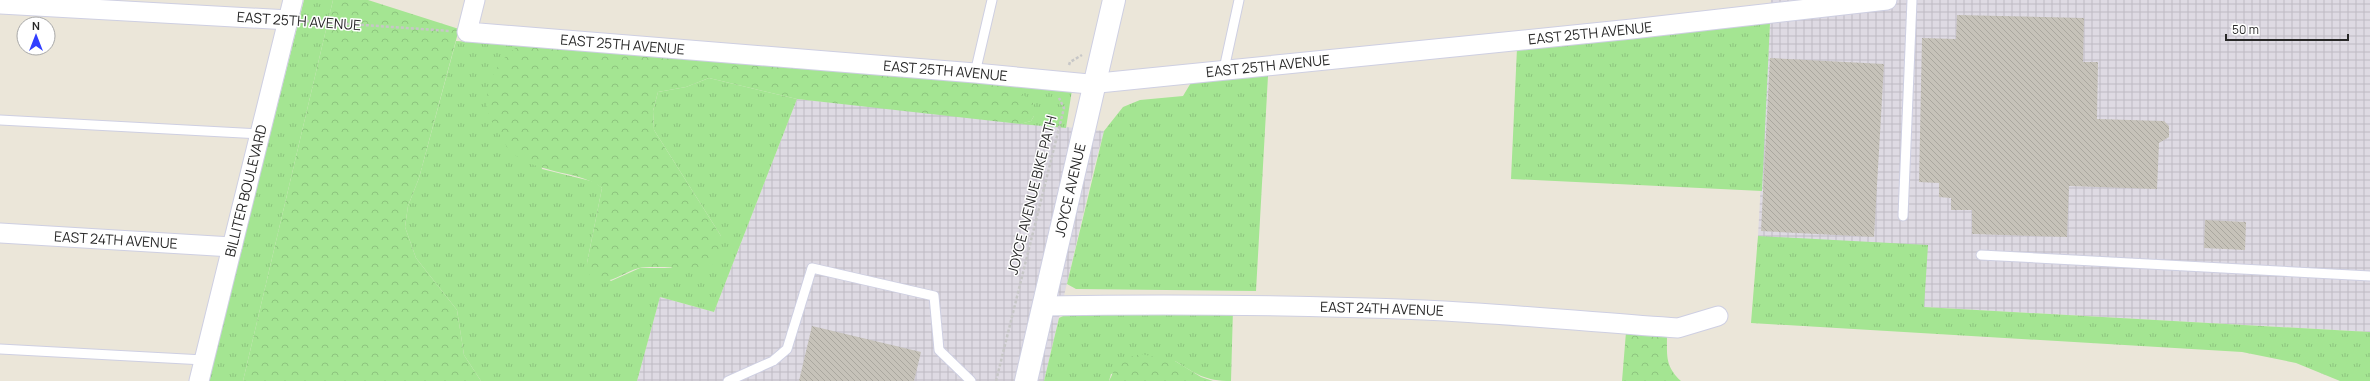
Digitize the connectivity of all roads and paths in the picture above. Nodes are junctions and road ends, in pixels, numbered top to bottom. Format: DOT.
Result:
graph roads {
  1 [pos="294,0"];
  2 [pos="475,0"];
  3 [pos="992,0"];
  4 [pos="1114,0"];
  5 [pos="1239,0"];
  6 [pos="1888,0"];
  7 [pos="1912,0"];
  8 [pos="0,4"];
  9 [pos="289,20"];
  10 [pos="467,32"];
  11 [pos="1083,54"];
  12 [pos="1224,69"];
  13 [pos="975,73"];
  14 [pos="1064,82"];
  15 [pos="1094,83"];
  16 [pos="0,120"];
  17 [pos="260,134"];
  18 [pos="1903,216"];
  19 [pos="0,233"];
  20 [pos="232,247"];
  21 [pos="1981,255"];
  22 [pos="2370,276"];
  23 [pos="1044,306"];
  24 [pos="1718,316"];
  25 [pos="0,349"];
  26 [pos="204,360"];
  27 [pos="199,381"];
  28 [pos="728,381"];
  29 [pos="971,381"];
  30 [pos="996,381"];
  31 [pos="1026,381"];
  1 -- 9 [label="street, BILLITER BOULEVARD"];
  2 -- 10 [label="street"];
  3 -- 13 [label="lane"];
  4 -- 15 [label="street, JOYCE AVENUE"];
  5 -- 12 [label="lane"];
  6 -- 12 [label="street, EAST 25TH AVENUE"];
  7 -- 18 [label="lane"];
  8 -- 9 [label="street, EAST 25TH AVENUE"];
  9 -- 10 [label="path, EAST 25TH AVENUE"];
  9 -- 17 [label="street, BILLITER BOULEVARD"];
  10 -- 13 [label="street, EAST 25TH AVENUE"];
  11 -- 14 [label="path, JOYCE AVENUE BIKE PATH"];
  12 -- 15 [label="street, EAST 25TH AVENUE"];
  13 -- 14 [label="street, EAST 25TH AVENUE"];
  14 -- 15 [label="street, EAST 25TH AVENUE"];
  14 -- 30 [label="path, JOYCE AVENUE BIKE PATH"];
  15 -- 23 [label="street, JOYCE AVENUE"];
  16 -- 17 [label="lane"];
  17 -- 20 [label="street, BILLITER BOULEVARD"];
  19 -- 20 [label="street, EAST 24TH AVENUE"];
  20 -- 26 [label="street, BILLITER BOULEVARD"];
  21 -- 22 [label="lane"];
  23 -- 24 [label="street, EAST 24TH AVENUE"];
  23 -- 31 [label="street, JOYCE AVENUE"];
  25 -- 26 [label="lane"];
  26 -- 27 [label="street, BILLITER BOULEVARD"];
  28 -- 29 [label="lane"];
}
